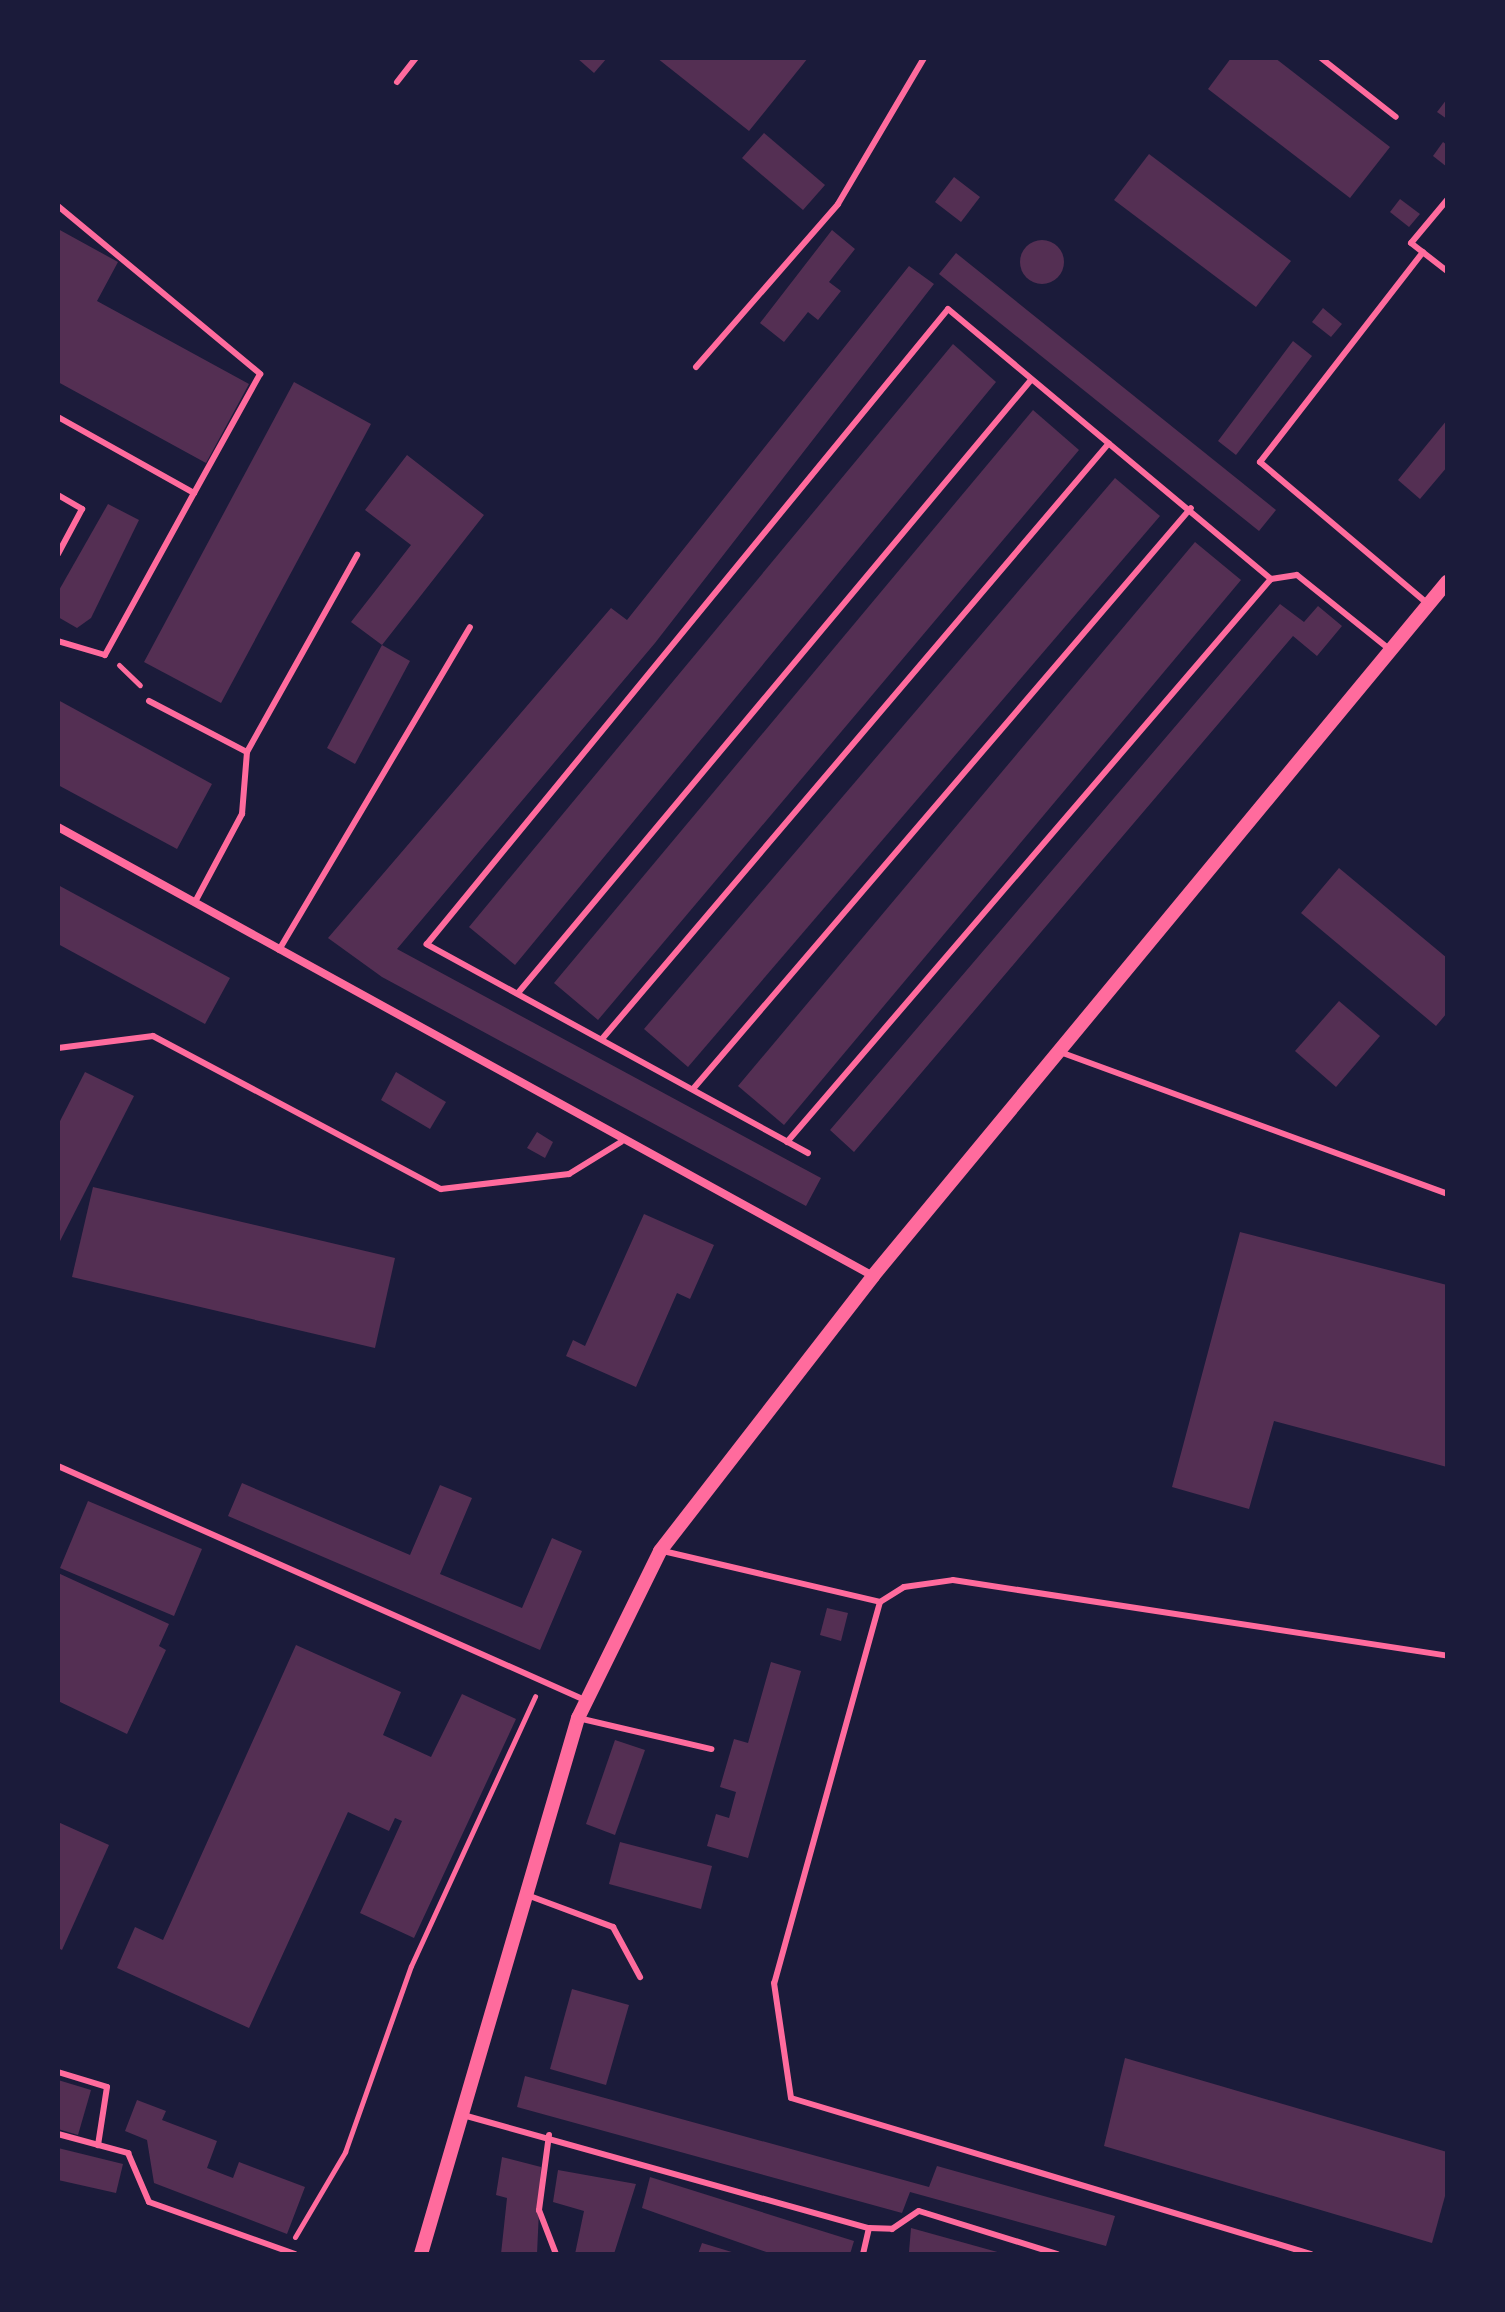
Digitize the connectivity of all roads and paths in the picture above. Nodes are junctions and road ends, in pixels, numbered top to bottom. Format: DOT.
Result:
graph roads {
  1 [pos="416,58"];
  2 [pos="924,58"];
  3 [pos="1321,58"];
  4 [pos="397,82"];
  5 [pos="1396,117"];
  6 [pos="1447,200"];
  7 [pos="58,206"];
  8 [pos="1423,252"];
  9 [pos="1447,271"];
  10 [pos="696,367"];
  11 [pos="1031,380"];
  12 [pos="58,417"];
  13 [pos="1109,443"];
  14 [pos="194,493"];
  15 [pos="58,495"];
  16 [pos="1191,508"];
  17 [pos="58,554"];
  18 [pos="357,555"];
  19 [pos="1271,579"];
  20 [pos="1447,582"];
  21 [pos="1429,605"];
  22 [pos="470,627"];
  23 [pos="58,641"];
  24 [pos="1392,651"];
  25 [pos="105,655"];
  26 [pos="149,701"];
  27 [pos="247,752"];
  28 [pos="58,827"];
  29 [pos="195,902"];
  30 [pos="279,950"];
  31 [pos="518,993"];
  32 [pos="602,1039"];
  33 [pos="58,1048"];
  34 [pos="1060,1052"];
  35 [pos="693,1089"];
  36 [pos="621,1142"];
  37 [pos="787,1142"];
  38 [pos="808,1153"];
  39 [pos="1447,1194"];
  40 [pos="873,1276"];
  41 [pos="58,1466"];
  42 [pos="660,1551"];
  43 [pos="880,1602"];
  44 [pos="1447,1656"];
  45 [pos="541,1684"];
  46 [pos="585,1700"];
  47 [pos="578,1718"];
  48 [pos="711,1749"];
  49 [pos="524,1894"];
  50 [pos="640,1977"];
  51 [pos="58,2072"];
  52 [pos="459,2114"];
  53 [pos="58,2134"];
  54 [pos="549,2135"];
  55 [pos="98,2145"];
  56 [pos="869,2228"];
  57 [pos="294,2253"];
  58 [pos="866,2253"];
  59 [pos="421,2254"];
  60 [pos="556,2254"];
  61 [pos="1057,2254"];
  62 [pos="1311,2254"];
  1 -- 4 [label="lane"];
  2 -- 10 [label="lane"];
  3 -- 5 [label="lane"];
  6 -- 8 [label="lane"];
  7 -- 14 [label="lane"];
  8 -- 9 [label="lane"];
  8 -- 21 [label="lane"];
  11 -- 13 [label="lane"];
  11 -- 31 [label="lane"];
  11 -- 31 [label="lane"];
  12 -- 14 [label="lane"];
  13 -- 16 [label="lane"];
  13 -- 32 [label="lane"];
  14 -- 25 [label="lane"];
  15 -- 17 [label="lane"];
  16 -- 19 [label="lane"];
  16 -- 35 [label="lane"];
  18 -- 27 [label="lane"];
  19 -- 24 [label="lane"];
  19 -- 37 [label="lane"];
  20 -- 21 [label="street"];
  21 -- 24 [label="street"];
  22 -- 30 [label="lane"];
  23 -- 25 [label="lane"];
  24 -- 34 [label="street"];
  25 -- 26 [label="path"];
  26 -- 27 [label="lane"];
  27 -- 29 [label="lane"];
  28 -- 29 [label="street"];
  29 -- 30 [label="street"];
  30 -- 36 [label="street"];
  31 -- 32 [label="lane"];
  32 -- 35 [label="lane"];
  33 -- 36 [label="lane"];
  34 -- 39 [label="lane"];
  34 -- 40 [label="street"];
  35 -- 37 [label="lane"];
  36 -- 40 [label="street"];
  37 -- 38 [label="lane"];
  40 -- 42 [label="street"];
  41 -- 45 [label="lane"];
  42 -- 43 [label="lane"];
  42 -- 46 [label="street"];
  43 -- 44 [label="lane"];
  43 -- 62 [label="lane"];
  45 -- 46 [label="lane"];
  45 -- 57 [label="path"];
  46 -- 47 [label="street"];
  47 -- 48 [label="lane"];
  47 -- 49 [label="street"];
  49 -- 50 [label="lane"];
  49 -- 52 [label="street"];
  51 -- 55 [label="lane"];
  52 -- 54 [label="lane"];
  52 -- 59 [label="street"];
  53 -- 55 [label="lane"];
  54 -- 56 [label="lane"];
  54 -- 60 [label="lane"];
  55 -- 57 [label="lane"];
  56 -- 58 [label="lane"];
  56 -- 61 [label="lane"];
}
